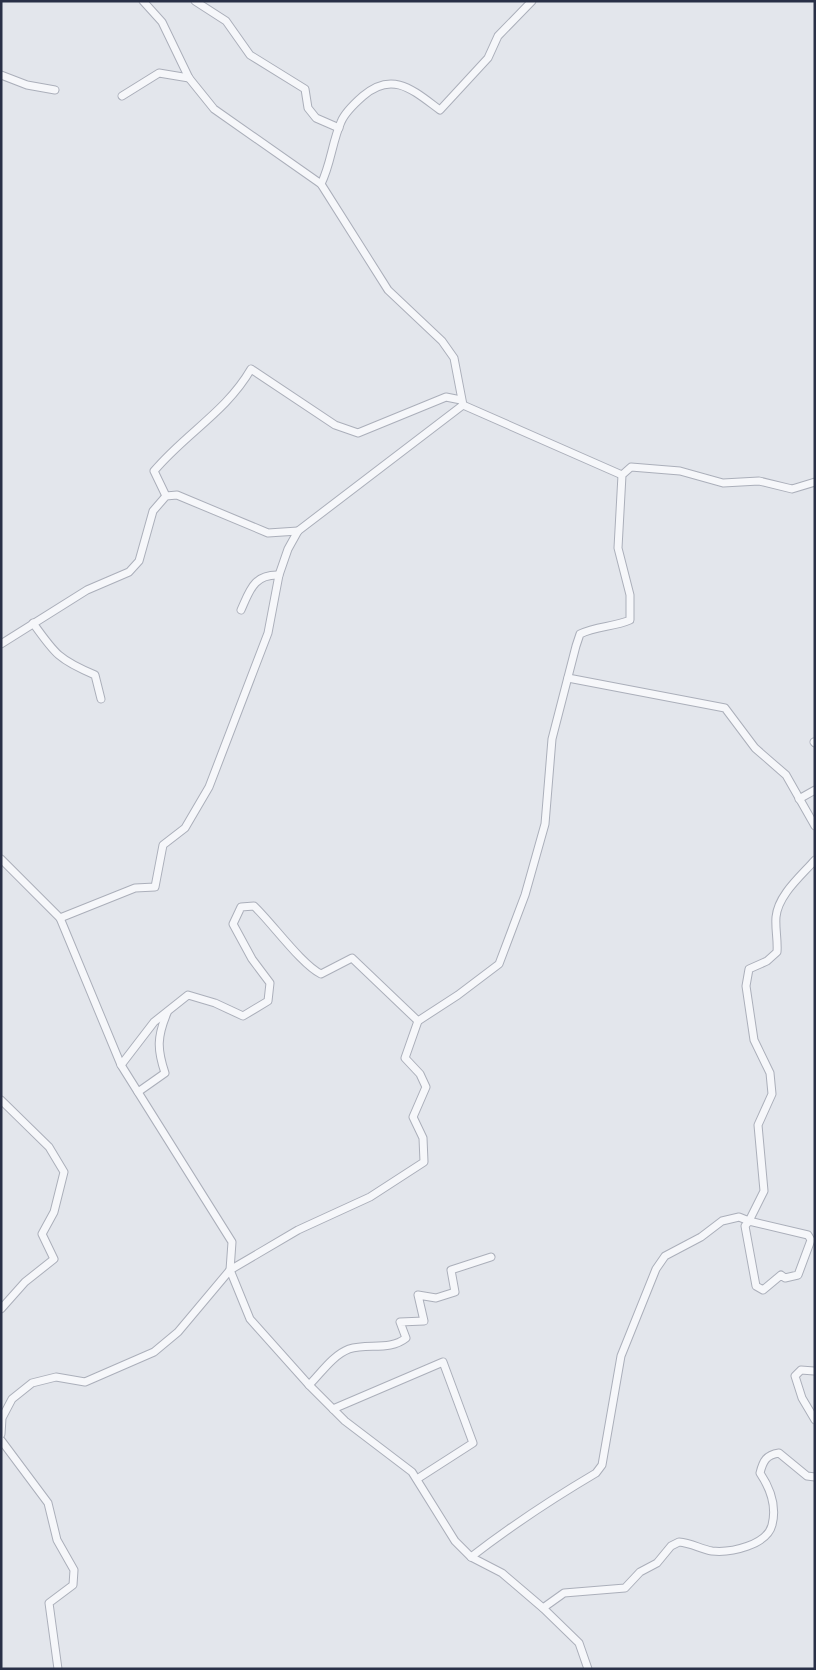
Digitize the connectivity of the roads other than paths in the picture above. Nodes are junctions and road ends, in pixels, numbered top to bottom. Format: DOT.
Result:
graph roads {
  1 [pos="143,1"];
  2 [pos="195,1"];
  3 [pos="532,1"];
  4 [pos="1,75"];
  5 [pos="189,78"];
  6 [pos="55,90"];
  7 [pos="122,96"];
  8 [pos="339,128"];
  9 [pos="321,184"];
  10 [pos="462,403"];
  11 [pos="622,475"];
  12 [pos="815,482"];
  13 [pos="166,496"];
  14 [pos="298,531"];
  15 [pos="280,575"];
  16 [pos="241,610"];
  17 [pos="33,624"];
  18 [pos="1,644"];
  19 [pos="568,678"];
  20 [pos="100,699"];
  21 [pos="815,790"];
  22 [pos="800,799"];
  23 [pos="815,826"];
  24 [pos="1,859"];
  25 [pos="815,860"];
  26 [pos="60,918"];
  27 [pos="167,1012"];
  28 [pos="418,1020"];
  29 [pos="120,1065"];
  30 [pos="138,1092"];
  31 [pos="1,1100"];
  32 [pos="749,1221"];
  33 [pos="491,1257"];
  34 [pos="230,1270"];
  35 [pos="1,1309"];
  36 [pos="814,1371"];
  37 [pos="309,1385"];
  38 [pos="333,1409"];
  39 [pos="815,1420"];
  40 [pos="1,1434"];
  41 [pos="1,1440"];
  42 [pos="815,1477"];
  43 [pos="417,1479"];
  44 [pos="471,1557"];
  45 [pos="543,1608"];
  46 [pos="58,1669"];
  47 [pos="588,1669"];
  1 -- 5 [label="street"];
  2 -- 8 [label="street"];
  3 -- 8 [label="street"];
  4 -- 6 [label="street"];
  5 -- 7 [label="street"];
  5 -- 9 [label="street"];
  8 -- 9 [label="street"];
  9 -- 10 [label="street"];
  10 -- 11 [label="street"];
  10 -- 13 [label="street"];
  10 -- 14 [label="street"];
  11 -- 12 [label="street"];
  11 -- 19 [label="street"];
  13 -- 14 [label="street"];
  13 -- 17 [label="street"];
  14 -- 15 [label="street"];
  15 -- 16 [label="street"];
  15 -- 26 [label="street"];
  17 -- 18 [label="street"];
  17 -- 20 [label="street"];
  19 -- 22 [label="street"];
  19 -- 28 [label="street"];
  21 -- 22 [label="street"];
  22 -- 23 [label="street"];
  24 -- 26 [label="street"];
  25 -- 32 [label="street"];
  26 -- 29 [label="street"];
  27 -- 28 [label="street"];
  27 -- 29 [label="street"];
  27 -- 30 [label="street"];
  28 -- 34 [label="street"];
  29 -- 30 [label="street"];
  30 -- 34 [label="street"];
  31 -- 35 [label="street"];
  32 -- 32 [label="street"];
  32 -- 44 [label="street"];
  33 -- 37 [label="street"];
  34 -- 37 [label="street"];
  34 -- 40 [label="street"];
  36 -- 39 [label="street"];
  37 -- 38 [label="street"];
  38 -- 43 [label="street"];
  38 -- 43 [label="street"];
  41 -- 46 [label="street"];
  42 -- 45 [label="street"];
  43 -- 44 [label="street"];
  44 -- 45 [label="street"];
  45 -- 47 [label="street"];
}
